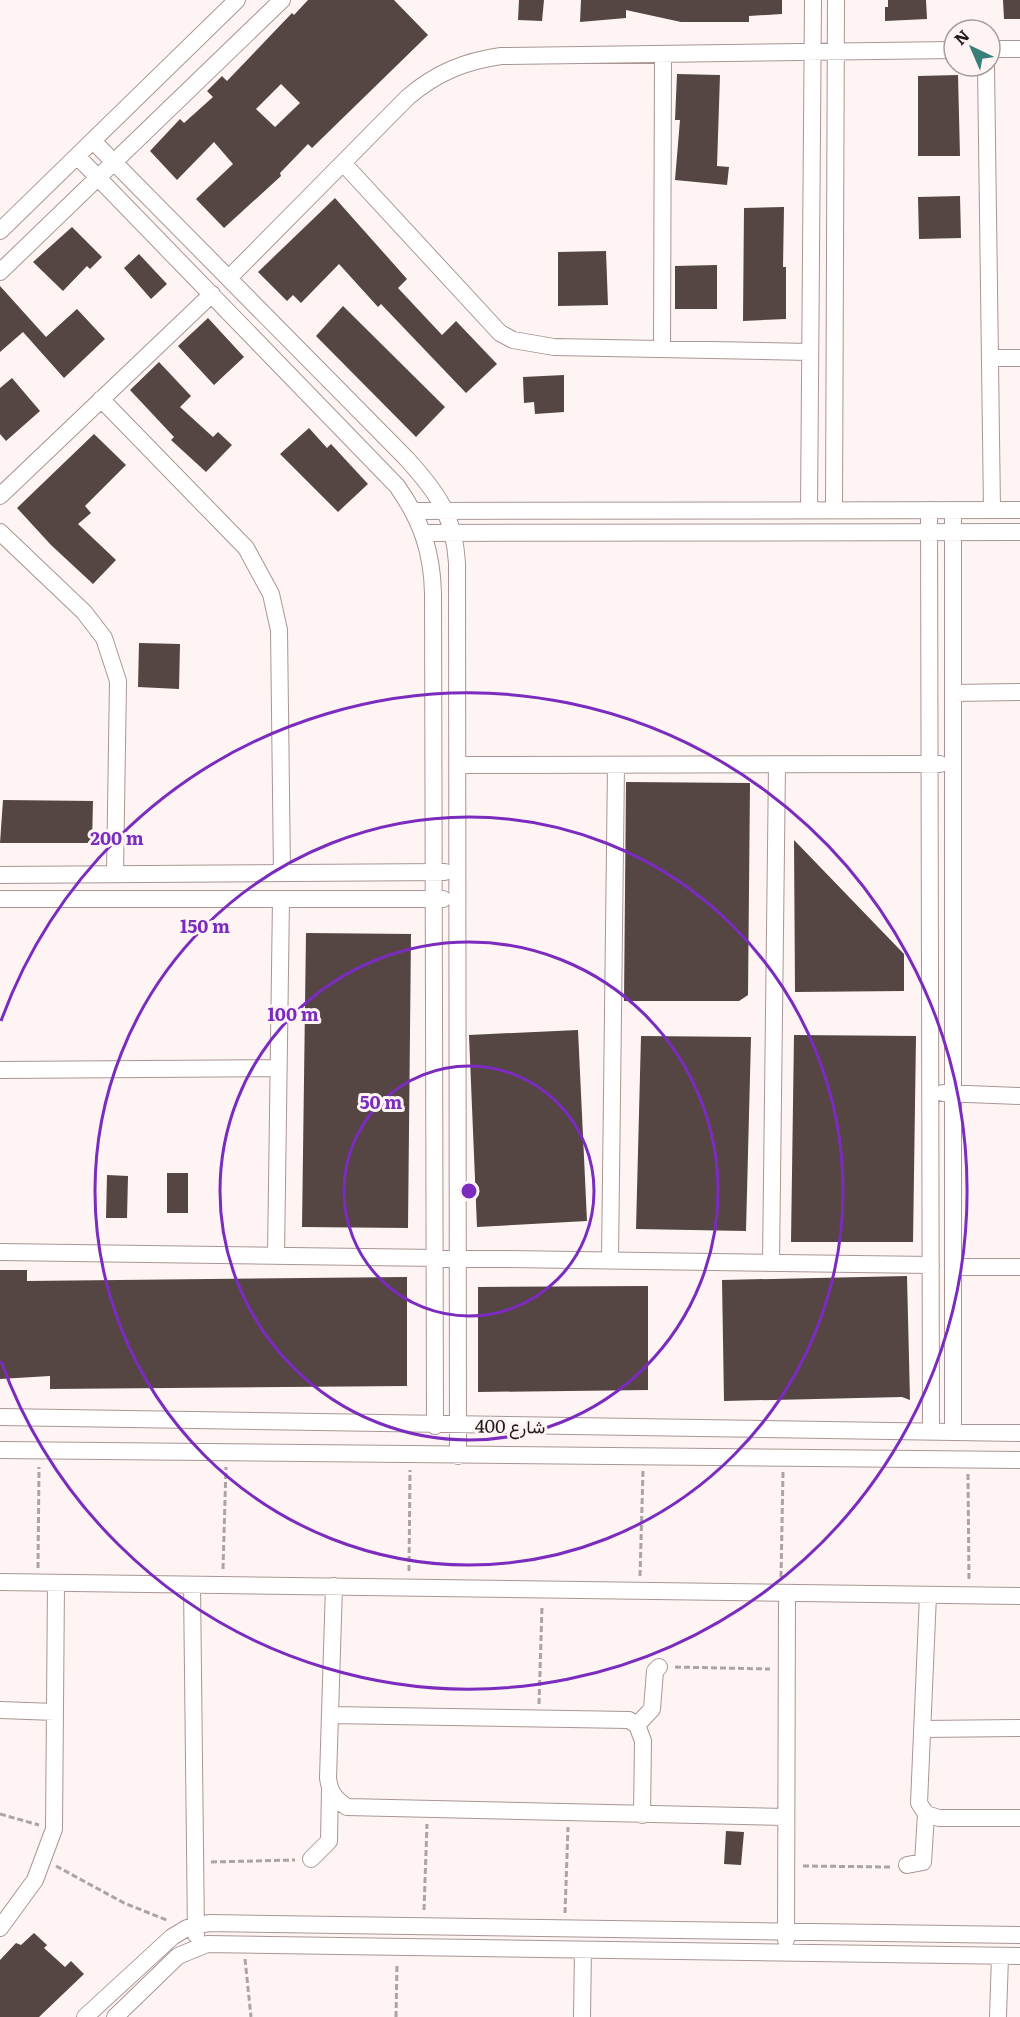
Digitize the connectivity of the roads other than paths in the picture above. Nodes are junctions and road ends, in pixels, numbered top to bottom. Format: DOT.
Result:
graph roads {
  1 [pos="237,0"];
  2 [pos="282,0"];
  3 [pos="813,0"];
  4 [pos="836,0"];
  5 [pos="1020,49"];
  6 [pos="942,50"];
  7 [pos="1002,50"];
  8 [pos="835,51"];
  9 [pos="812,52"];
  10 [pos="663,54"];
  11 [pos="986,78"];
  12 [pos="93,141"];
  13 [pos="77,156"];
  14 [pos="114,162"];
  15 [pos="343,163"];
  16 [pos="98,177"];
  17 [pos="0,231"];
  18 [pos="0,272"];
  19 [pos="229,278"];
  20 [pos="212,294"];
  21 [pos="662,349"];
  22 [pos="810,352"];
  23 [pos="990,358"];
  24 [pos="1020,358"];
  25 [pos="101,399"];
  26 [pos="0,496"];
  27 [pos="809,510"];
  28 [pos="834,510"];
  29 [pos="929,510"];
  30 [pos="953,510"];
  31 [pos="992,510"];
  32 [pos="1020,510"];
  33 [pos="414,511"];
  34 [pos="446,511"];
  35 [pos="0,532"];
  36 [pos="929,532"];
  37 [pos="953,532"];
  38 [pos="1020,532"];
  39 [pos="424,533"];
  40 [pos="453,533"];
  41 [pos="1020,692"];
  42 [pos="953,693"];
  43 [pos="929,764"];
  44 [pos="953,764"];
  45 [pos="458,765"];
  46 [pos="616,765"];
  47 [pos="777,765"];
  48 [pos="434,872"];
  49 [pos="458,872"];
  50 [pos="282,873"];
  51 [pos="115,874"];
  52 [pos="0,875"];
  53 [pos="0,899"];
  54 [pos="281,899"];
  55 [pos="434,899"];
  56 [pos="458,899"];
  57 [pos="278,1068"];
  58 [pos="0,1070"];
  59 [pos="930,1093"];
  60 [pos="952,1094"];
  61 [pos="1020,1096"];
  62 [pos="0,1252"];
  63 [pos="276,1256"];
  64 [pos="435,1258"];
  65 [pos="458,1258"];
  66 [pos="610,1260"];
  67 [pos="771,1263"];
  68 [pos="931,1265"];
  69 [pos="953,1267"];
  70 [pos="1020,1267"];
  71 [pos="0,1417"];
  72 [pos="435,1426"];
  73 [pos="458,1426"];
  74 [pos="931,1432"];
  75 [pos="953,1432"];
  76 [pos="1020,1433"];
  77 [pos="0,1450"];
  78 [pos="458,1456"];
  79 [pos="1020,1460"];
  80 [pos="0,1582"];
  81 [pos="56,1583"];
  82 [pos="192,1585"];
  83 [pos="334,1586"];
  84 [pos="784,1593"];
  85 [pos="928,1595"];
  86 [pos="1020,1596"];
  87 [pos="659,1667"];
  88 [pos="0,1710"];
  89 [pos="55,1712"];
  90 [pos="330,1715"];
  91 [pos="637,1725"];
  92 [pos="1020,1728"];
  93 [pos="922,1729"];
  94 [pos="330,1789"];
  95 [pos="926,1814"];
  96 [pos="642,1815"];
  97 [pos="786,1817"];
  98 [pos="1020,1818"];
  99 [pos="311,1859"];
  100 [pos="901,1866"];
  101 [pos="191,1927"];
  102 [pos="0,1928"];
  103 [pos="786,1931"];
  104 [pos="1020,1935"];
  105 [pos="198,1946"];
  106 [pos="582,1950"];
  107 [pos="786,1953"];
  108 [pos="1000,1956"];
  109 [pos="1020,1956"];
  110 [pos="85,2017"];
  111 [pos="115,2017"];
  112 [pos="582,2017"];
  113 [pos="998,2017"];
  1 -- 12 [label="street"];
  2 -- 14 [label="street"];
  3 -- 9 [label="street"];
  4 -- 8 [label="street"];
  5 -- 7 [label="street"];
  6 -- 8 [label="street"];
  8 -- 9 [label="street"];
  8 -- 28 [label="street"];
  9 -- 10 [label="street"];
  9 -- 22 [label="street"];
  10 -- 15 [label="street"];
  10 -- 21 [label="street"];
  11 -- 23 [label="street"];
  12 -- 13 [label="street"];
  12 -- 14 [label="street"];
  13 -- 16 [label="street"];
  13 -- 17 [label="street"];
  14 -- 16 [label="street"];
  14 -- 19 [label="street"];
  15 -- 19 [label="street"];
  15 -- 21 [label="street"];
  16 -- 18 [label="street"];
  16 -- 20 [label="street"];
  19 -- 34 [label="street"];
  20 -- 25 [label="street"];
  20 -- 33 [label="street"];
  21 -- 22 [label="street"];
  22 -- 27 [label="street"];
  23 -- 24 [label="street"];
  23 -- 31 [label="street"];
  25 -- 26 [label="street"];
  25 -- 50 [label="street"];
  27 -- 28 [label="street"];
  27 -- 34 [label="street"];
  28 -- 29 [label="street"];
  29 -- 30 [label="street"];
  29 -- 36 [label="street"];
  30 -- 31 [label="street"];
  30 -- 37 [label="street"];
  31 -- 32 [label="street"];
  33 -- 34 [label="street"];
  33 -- 39 [label="street"];
  34 -- 40 [label="street"];
  35 -- 51 [label="street"];
  36 -- 37 [label="street"];
  36 -- 40 [label="street"];
  36 -- 43 [label="street"];
  37 -- 38 [label="street"];
  37 -- 42 [label="street"];
  39 -- 40 [label="street"];
  39 -- 48 [label="street"];
  40 -- 45 [label="street"];
  41 -- 42 [label="street"];
  42 -- 44 [label="street"];
  43 -- 44 [label="street"];
  43 -- 47 [label="street"];
  43 -- 59 [label="street"];
  44 -- 60 [label="street"];
  45 -- 46 [label="street"];
  45 -- 49 [label="street"];
  46 -- 47 [label="street"];
  46 -- 66 [label="street"];
  47 -- 67 [label="street"];
  48 -- 49 [label="street"];
  48 -- 50 [label="street"];
  48 -- 55 [label="street"];
  49 -- 56 [label="street"];
  50 -- 51 [label="street"];
  51 -- 52 [label="street"];
  53 -- 54 [label="street"];
  54 -- 55 [label="street"];
  54 -- 57 [label="street"];
  55 -- 56 [label="street"];
  55 -- 64 [label="street"];
  56 -- 65 [label="street"];
  57 -- 58 [label="street"];
  57 -- 63 [label="street"];
  59 -- 60 [label="street"];
  59 -- 68 [label="street"];
  60 -- 61 [label="street"];
  60 -- 69 [label="street"];
  62 -- 63 [label="street"];
  63 -- 64 [label="street"];
  64 -- 65 [label="street"];
  64 -- 72 [label="street"];
  65 -- 66 [label="street"];
  65 -- 73 [label="street"];
  66 -- 67 [label="street"];
  67 -- 68 [label="street"];
  68 -- 74 [label="street"];
  69 -- 70 [label="street"];
  69 -- 75 [label="street"];
  71 -- 72 [label="street, شارع 400"];
  72 -- 73 [label="street, شارع 400"];
  73 -- 74 [label="street, شارع 400"];
  73 -- 78 [label="street"];
  74 -- 75 [label="street, شارع 400"];
  75 -- 76 [label="street, شارع 400"];
  77 -- 78 [label="street, شارع 400"];
  78 -- 79 [label="street, شارع 400"];
  80 -- 81 [label="street"];
  81 -- 82 [label="street"];
  81 -- 89 [label="street"];
  82 -- 83 [label="street"];
  82 -- 101 [label="street"];
  83 -- 84 [label="street"];
  83 -- 90 [label="street"];
  84 -- 85 [label="street"];
  84 -- 97 [label="street"];
  85 -- 86 [label="street"];
  85 -- 93 [label="street"];
  87 -- 91 [label="street"];
  88 -- 89 [label="street"];
  89 -- 102 [label="street"];
  90 -- 91 [label="street"];
  90 -- 94 [label="street"];
  91 -- 96 [label="street"];
  92 -- 93 [label="street"];
  93 -- 95 [label="street"];
  94 -- 96 [label="street"];
  94 -- 99 [label="street"];
  95 -- 98 [label="street"];
  95 -- 100 [label="street"];
  96 -- 97 [label="street"];
  97 -- 103 [label="street"];
  101 -- 103 [label="street"];
  101 -- 105 [label="street"];
  101 -- 110 [label="street"];
  103 -- 104 [label="street"];
  103 -- 107 [label="street"];
  105 -- 106 [label="street"];
  105 -- 111 [label="street"];
  106 -- 107 [label="street"];
  106 -- 112 [label="street"];
  107 -- 108 [label="street"];
  108 -- 109 [label="street"];
  108 -- 113 [label="street"];
}
